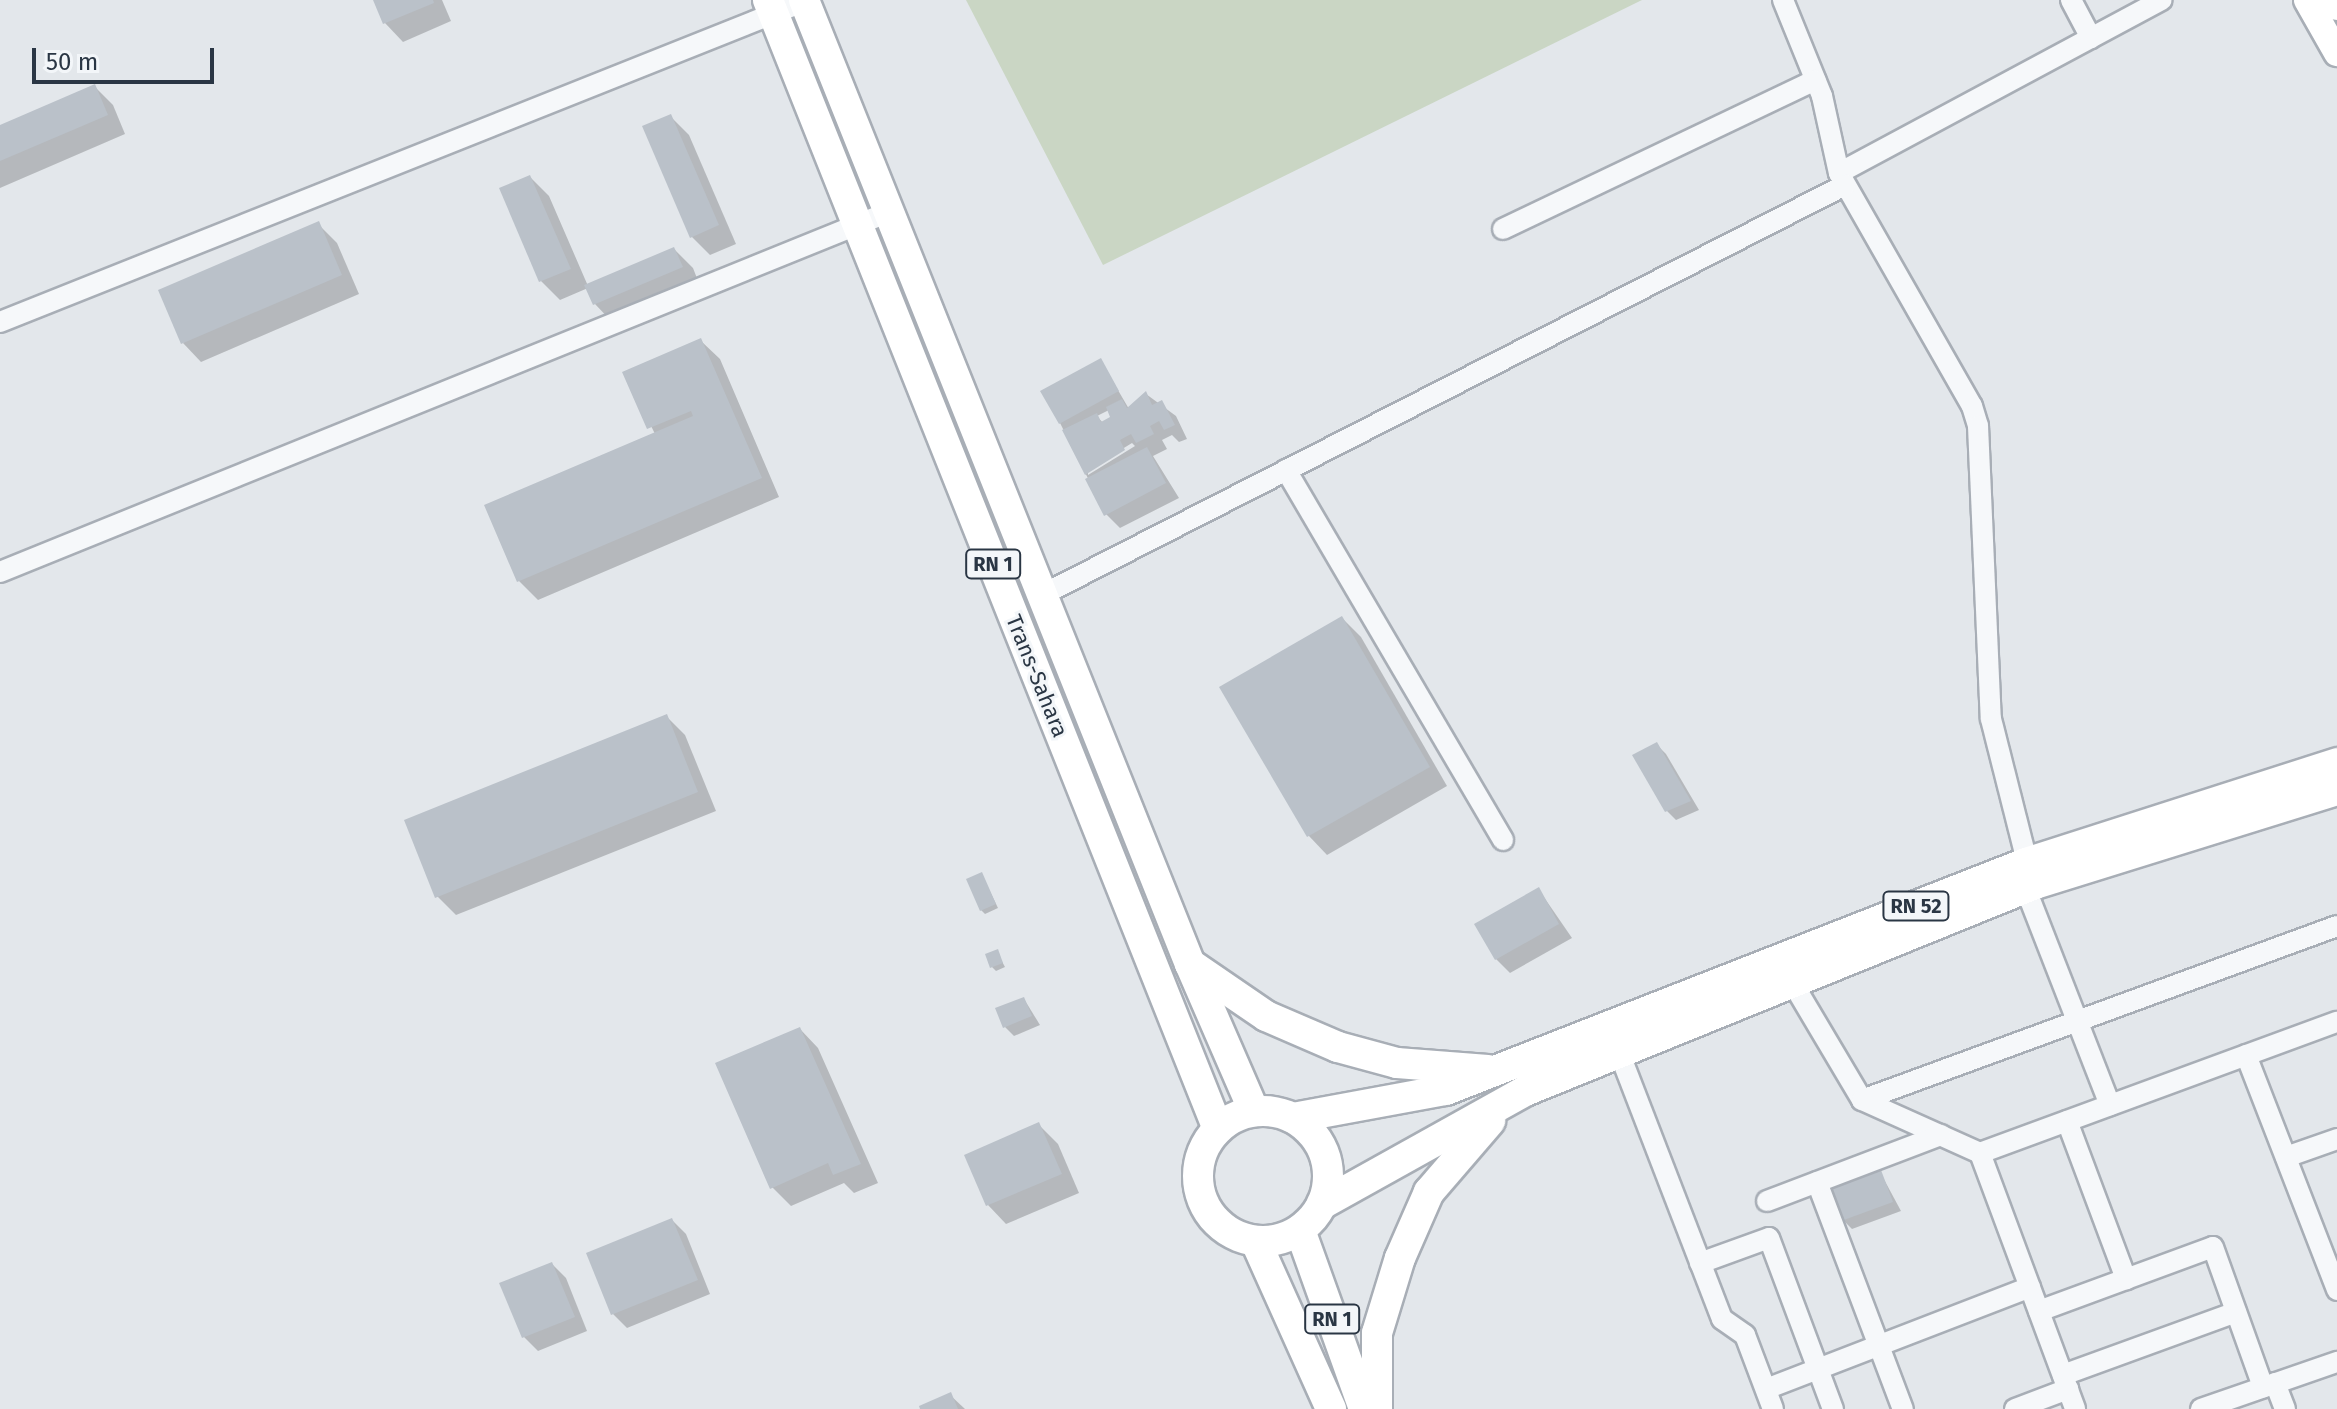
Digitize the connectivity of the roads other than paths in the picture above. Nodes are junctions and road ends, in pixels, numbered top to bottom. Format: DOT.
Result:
graph roads {
  1 [pos="805,0"];
  2 [pos="1783,0"];
  3 [pos="2071,0"];
  4 [pos="2161,0"];
  5 [pos="2307,0"];
  6 [pos="2333,0"];
  7 [pos="770,7"];
  8 [pos="2337,7"];
  9 [pos="2091,38"];
  10 [pos="2337,53"];
  11 [pos="1815,80"];
  12 [pos="1842,179"];
  13 [pos="889,212"];
  14 [pos="857,225"];
  15 [pos="1503,229"];
  16 [pos="0,322"];
  17 [pos="1286,470"];
  18 [pos="0,572"];
  19 [pos="1042,595"];
  20 [pos="2337,763"];
  21 [pos="2337,791"];
  22 [pos="1503,840"];
  23 [pos="2029,878"];
  24 [pos="2337,926"];
  25 [pos="1190,964"];
  26 [pos="1792,982"];
  27 [pos="2077,1021"];
  28 [pos="2337,1022"];
  29 [pos="1619,1052"];
  30 [pos="2246,1055"];
  31 [pos="1502,1071"];
  32 [pos="1525,1091"];
  33 [pos="1862,1100"];
  34 [pos="2110,1105"];
  35 [pos="1254,1111"];
  36 [pos="1293,1118"];
  37 [pos="2067,1121"];
  38 [pos="1218,1129"];
  39 [pos="1941,1135"];
  40 [pos="2337,1139"];
  41 [pos="1980,1153"];
  42 [pos="2286,1157"];
  43 [pos="1817,1182"];
  44 [pos="1767,1201"];
  45 [pos="1322,1204"];
  46 [pos="1300,1230"];
  47 [pos="1256,1242"];
  48 [pos="1700,1263"];
  49 [pos="2126,1279"];
  50 [pos="2335,1280"];
  51 [pos="2030,1287"];
  52 [pos="2039,1311"];
  53 [pos="2236,1312"];
  54 [pos="1879,1346"];
  55 [pos="2337,1362"];
  56 [pos="1818,1369"];
  57 [pos="2065,1382"];
  58 [pos="2269,1385"];
  59 [pos="1766,1389"];
  60 [pos="1331,1409"];
  61 [pos="1364,1409"];
  62 [pos="1377,1409"];
  63 [pos="1773,1409"];
  64 [pos="1833,1409"];
  65 [pos="1903,1409"];
  66 [pos="2015,1409"];
  67 [pos="2075,1409"];
  68 [pos="2201,1409"];
  69 [pos="2285,1409"];
  1 -- 7 [label="street"];
  1 -- 13 [label="main road, Trans-Sahara / RN 1"];
  2 -- 11 [label="street"];
  3 -- 9 [label="street"];
  4 -- 9 [label="street"];
  5 -- 10 [label="main road"];
  6 -- 8 [label="main road"];
  7 -- 14 [label="main road, Trans-Sahara / RN 1"];
  7 -- 16 [label="street"];
  9 -- 12 [label="street"];
  11 -- 12 [label="street"];
  11 -- 15 [label="street"];
  12 -- 17 [label="street"];
  12 -- 23 [label="street"];
  13 -- 14 [label="street"];
  13 -- 19 [label="main road, Trans-Sahara / RN 1"];
  14 -- 18 [label="street"];
  14 -- 38 [label="main road, Trans-Sahara / RN 1"];
  17 -- 19 [label="street"];
  17 -- 22 [label="street"];
  19 -- 25 [label="main road, Trans-Sahara / RN 1"];
  20 -- 23 [label="main road, RN 52"];
  21 -- 23 [label="main road, RN 52"];
  23 -- 26 [label="main road, RN 52"];
  23 -- 27 [label="street"];
  23 -- 31 [label="main road, RN 52"];
  24 -- 27 [label="street"];
  25 -- 31 [label="main road"];
  25 -- 35 [label="main road, Trans-Sahara / RN 1"];
  26 -- 29 [label="main road, RN 52"];
  26 -- 33 [label="street"];
  27 -- 33 [label="street"];
  27 -- 34 [label="street"];
  28 -- 30 [label="street"];
  29 -- 32 [label="main road, RN 52"];
  29 -- 48 [label="street"];
  30 -- 34 [label="street"];
  30 -- 42 [label="street"];
  31 -- 36 [label="main road"];
  32 -- 45 [label="main road"];
  32 -- 62 [label="main road"];
  33 -- 39 [label="street"];
  34 -- 37 [label="street"];
  35 -- 36 [label="main road"];
  35 -- 38 [label="main road"];
  36 -- 45 [label="main road"];
  37 -- 41 [label="street"];
  37 -- 49 [label="street"];
  38 -- 47 [label="main road"];
  39 -- 41 [label="street"];
  39 -- 43 [label="street"];
  40 -- 42 [label="street"];
  41 -- 51 [label="street"];
  42 -- 50 [label="street"];
  43 -- 44 [label="street"];
  43 -- 54 [label="street"];
  45 -- 46 [label="main road"];
  46 -- 47 [label="main road"];
  46 -- 61 [label="main road, RN 1"];
  47 -- 60 [label="main road, RN 1"];
  48 -- 56 [label="street"];
  48 -- 59 [label="street"];
  49 -- 52 [label="street"];
  49 -- 53 [label="street"];
  51 -- 52 [label="street"];
  51 -- 54 [label="street"];
  52 -- 57 [label="street"];
  53 -- 57 [label="street"];
  53 -- 58 [label="street"];
  54 -- 56 [label="street"];
  54 -- 65 [label="street"];
  55 -- 58 [label="street"];
  56 -- 59 [label="street"];
  56 -- 64 [label="street"];
  57 -- 66 [label="street"];
  57 -- 67 [label="street"];
  58 -- 68 [label="street"];
  58 -- 69 [label="street"];
  59 -- 63 [label="street"];
}
